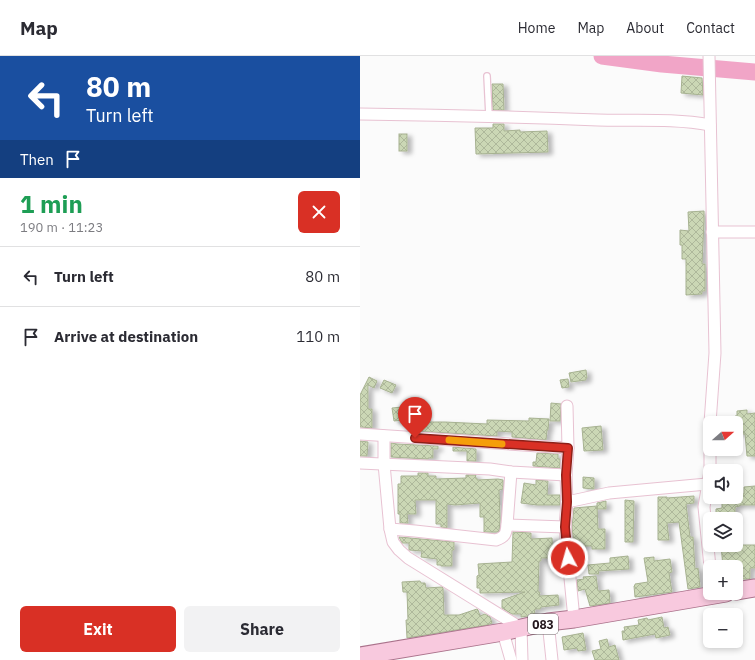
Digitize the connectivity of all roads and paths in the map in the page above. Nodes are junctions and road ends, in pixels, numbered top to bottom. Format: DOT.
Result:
graph roads {
  1 [pos="709,56"];
  2 [pos="487,76"];
  3 [pos="360,114"];
  4 [pos="488,116"];
  5 [pos="710,124"];
  6 [pos="712,232"];
  7 [pos="755,232"];
  8 [pos="567,406"];
  9 [pos="710,416"];
  10 [pos="360,434"];
  11 [pos="384,436"];
  12 [pos="568,448"];
  13 [pos="360,463"];
  14 [pos="384,464"];
  15 [pos="511,472"];
  16 [pos="566,475"];
  17 [pos="703,484"];
  18 [pos="567,502"];
  19 [pos="704,504"];
  20 [pos="507,525"];
  21 [pos="565,527"];
  22 [pos="390,529"];
  23 [pos="709,560"];
  24 [pos="755,588"];
  25 [pos="743,590"];
  26 [pos="703,596"];
  27 [pos="574,619"];
  28 [pos="548,622"];
  29 [pos="522,628"];
  30 [pos="503,632"];
  31 [pos="360,656"];
  32 [pos="511,660"];
  33 [pos="522,660"];
  34 [pos="552,660"];
  1 -- 5 [label="street"];
  2 -- 4 [label="lane"];
  3 -- 4 [label="street"];
  4 -- 5 [label="street"];
  5 -- 6 [label="street"];
  6 -- 7 [label="street"];
  6 -- 9 [label="street"];
  8 -- 12 [label="street"];
  10 -- 11 [label="street"];
  11 -- 12 [label="street"];
  11 -- 14 [label="street"];
  12 -- 16 [label="street"];
  13 -- 14 [label="street"];
  14 -- 15 [label="street"];
  14 -- 22 [label="street"];
  15 -- 16 [label="street"];
  15 -- 20 [label="street"];
  16 -- 18 [label="street"];
  17 -- 18 [label="street"];
  18 -- 21 [label="street"];
  19 -- 23 [label="street"];
  20 -- 21 [label="street"];
  20 -- 22 [label="street"];
  21 -- 27 [label="street"];
  22 -- 29 [label="street"];
  24 -- 25 [label="main road"];
  26 -- 27 [label="main road, 083"];
  27 -- 28 [label="main road, 083"];
  28 -- 29 [label="main road, 083"];
  28 -- 34 [label="street"];
  29 -- 30 [label="main road, 083"];
  29 -- 33 [label="street"];
  30 -- 31 [label="main road, 083"];
  30 -- 32 [label="street"];
}
